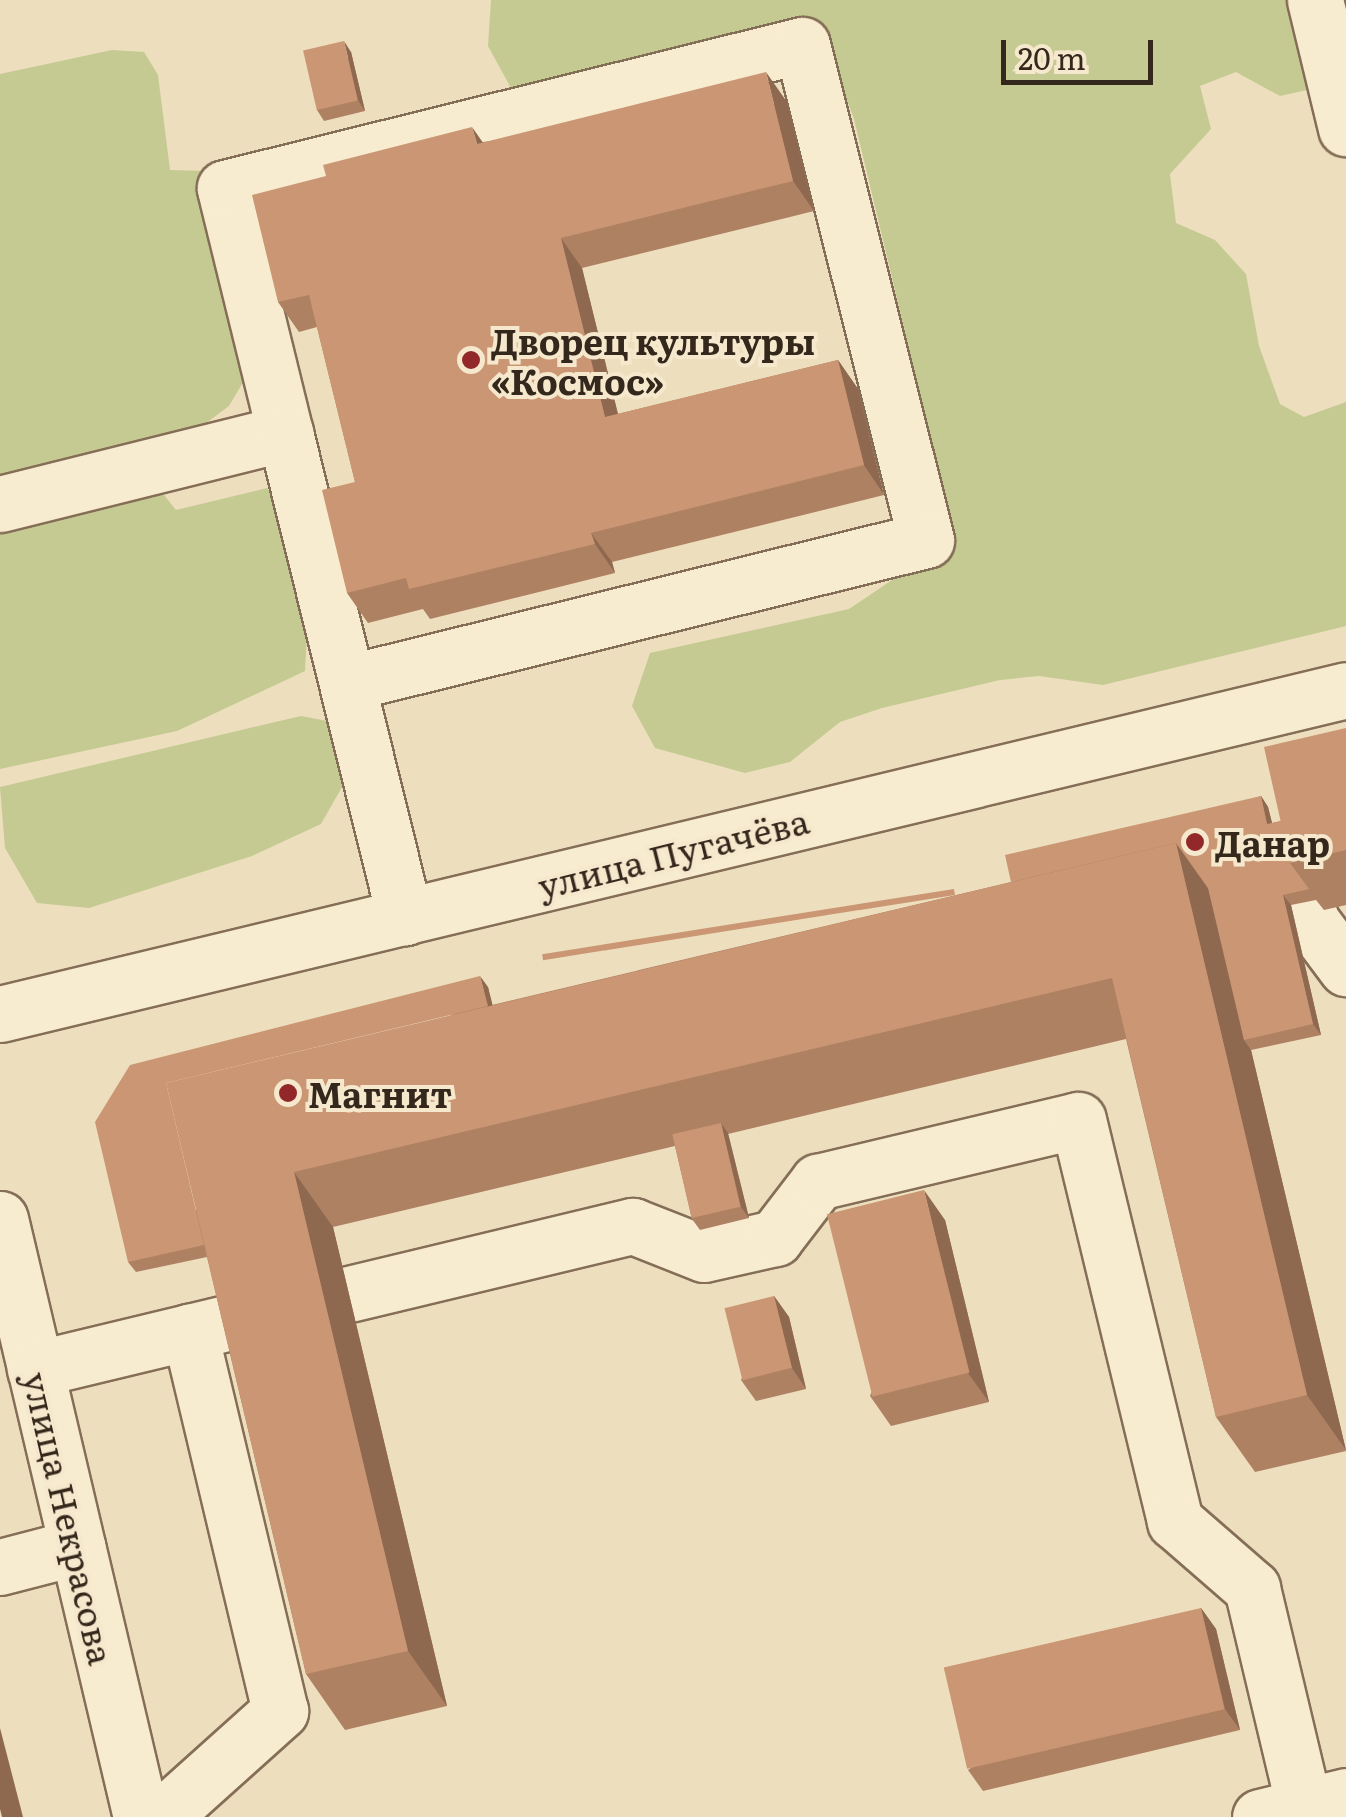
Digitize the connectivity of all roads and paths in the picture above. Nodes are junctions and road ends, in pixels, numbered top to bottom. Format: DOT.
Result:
graph roads {
  1 [pos="1315,0"];
  2 [pos="1346,128"];
  3 [pos="286,433"];
  4 [pos="0,504"];
  5 [pos="347,683"];
  6 [pos="1346,690"];
  7 [pos="1306,902"];
  8 [pos="404,916"];
  9 [pos="1346,968"];
  10 [pos="0,1014"];
  11 [pos="0,1220"];
  12 [pos="349,1294"];
  13 [pos="248,1318"];
  14 [pos="190,1332"];
  15 [pos="35,1369"];
  16 [pos="77,1547"];
  17 [pos="0,1567"];
  18 [pos="1303,1806"];
  19 [pos="141,1817"];
  20 [pos="162,1817"];
  1 -- 2 [label="street"];
  3 -- 4 [label="street"];
  3 -- 5 [label="street"];
  3 -- 5 [label="street"];
  5 -- 8 [label="street"];
  6 -- 8 [label="street, улица Пугачёва"];
  7 -- 9 [label="street"];
  8 -- 10 [label="street, улица Пугачёва"];
  11 -- 15 [label="street, улица Некрасова"];
  12 -- 18 [label="street"];
  13 -- 14 [label="street"];
  14 -- 15 [label="street"];
  14 -- 20 [label="street"];
  15 -- 16 [label="street, улица Некрасова"];
  16 -- 17 [label="street"];
  16 -- 19 [label="street, улица Некрасова"];
}
